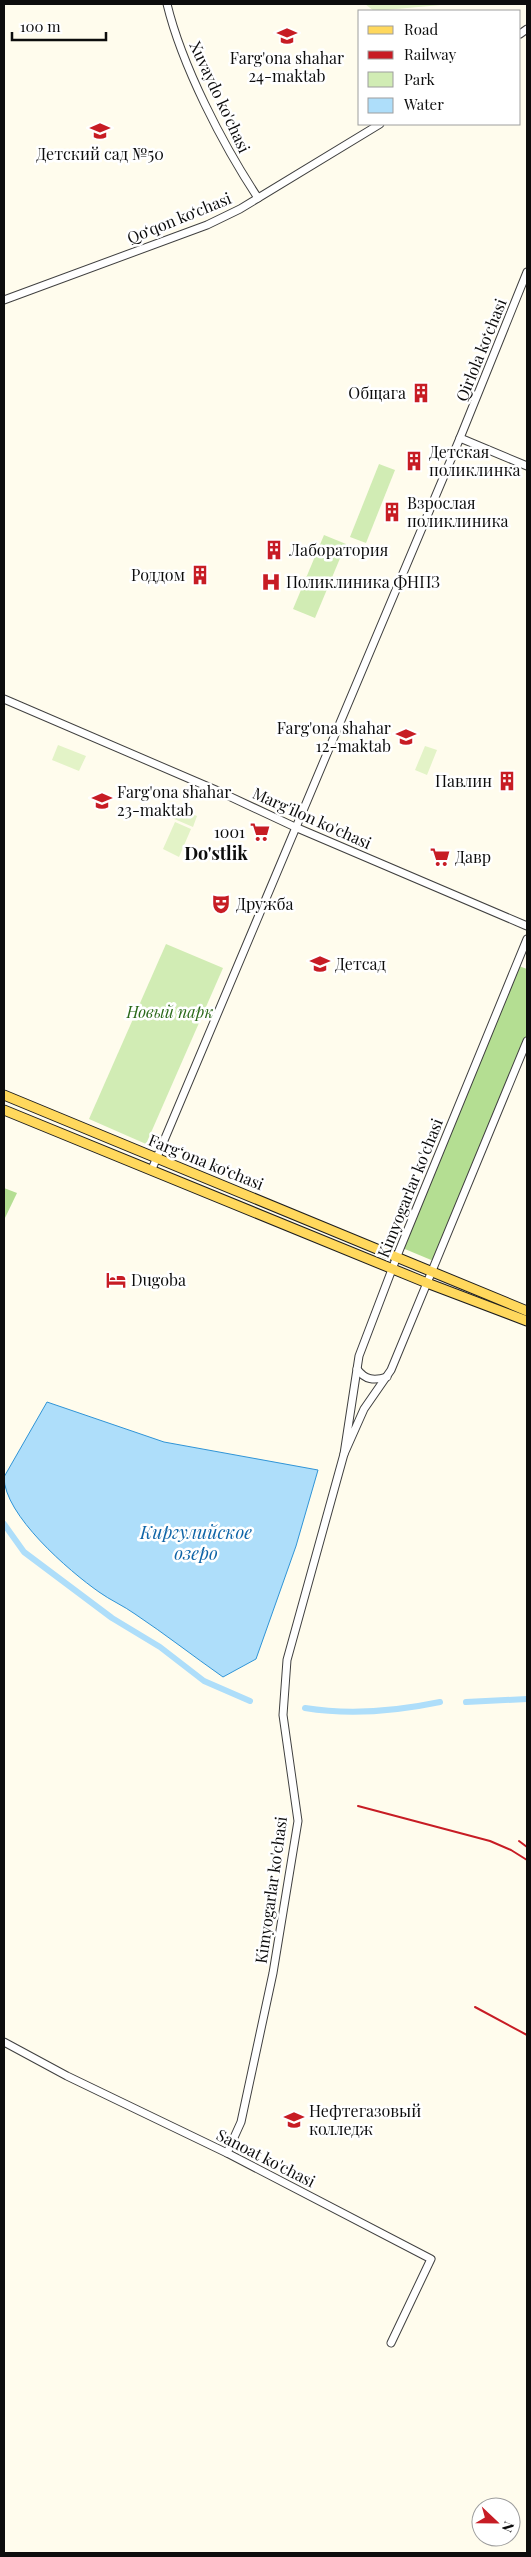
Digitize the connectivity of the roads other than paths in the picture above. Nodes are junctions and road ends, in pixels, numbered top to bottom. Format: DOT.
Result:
graph roads {
  1 [pos="167,4"];
  2 [pos="378,125"];
  3 [pos="258,198"];
  4 [pos="527,272"];
  5 [pos="4,300"];
  6 [pos="460,438"];
  7 [pos="527,466"];
  8 [pos="4,699"];
  9 [pos="296,828"];
  10 [pos="527,926"];
  11 [pos="527,939"];
  12 [pos="527,1041"];
  13 [pos="4,1095"];
  14 [pos="4,1110"];
  15 [pos="156,1158"];
  16 [pos="152,1169"];
  17 [pos="396,1258"];
  18 [pos="392,1268"];
  19 [pos="432,1272"];
  20 [pos="427,1283"];
  21 [pos="527,1311"];
  22 [pos="527,1321"];
  23 [pos="357,1369"];
  24 [pos="388,1376"];
  25 [pos="344,1454"];
  26 [pos="4,2042"];
  27 [pos="227,2152"];
  28 [pos="392,2343"];
  1 -- 3 [label="street, Xuvaydo ko'chasi"];
  2 -- 3 [label="street, Qoʻqon koʻchasi"];
  3 -- 5 [label="street, Qoʻqon koʻchasi"];
  4 -- 6 [label="street, Qirlola koʻchasi"];
  6 -- 7 [label="street"];
  6 -- 9 [label="street, Qirlola koʻchasi"];
  8 -- 9 [label="street, Marg'ilon ko'chasi"];
  9 -- 10 [label="street, Marg'ilon ko'chasi"];
  9 -- 15 [label="street, Qirlola koʻchasi"];
  11 -- 17 [label="street, Kimyogarlar ko'chasi"];
  12 -- 19 [label="street, Kimyogarlar ko'chasi"];
  13 -- 15 [label="main road, Fargʻona koʻchasi"];
  14 -- 16 [label="main road, Fargʻona koʻchasi"];
  15 -- 16 [label="street, Qirlola koʻchasi"];
  15 -- 17 [label="main road, Fargʻona koʻchasi"];
  16 -- 18 [label="main road, Fargʻona koʻchasi"];
  17 -- 18 [label="street, Kimyogarlar ko'chasi"];
  17 -- 19 [label="main road, Fargʻona koʻchasi"];
  18 -- 20 [label="main road, Fargʻona koʻchasi"];
  18 -- 23 [label="street, Kimyogarlar ko'chasi"];
  19 -- 20 [label="street, Kimyogarlar ko'chasi"];
  19 -- 21 [label="main road, Fargʻona koʻchasi"];
  20 -- 22 [label="main road, Fargʻona koʻchasi"];
  20 -- 24 [label="street, Kimyogarlar ko'chasi"];
  23 -- 24 [label="street"];
  23 -- 25 [label="street, Kimyogarlar ko'chasi"];
  24 -- 25 [label="street, Kimyogarlar ko'chasi"];
  25 -- 27 [label="street, Kimyogarlar ko'chasi"];
  26 -- 27 [label="street, Sanoat ko'chasi"];
  27 -- 28 [label="street, Sanoat ko'chasi"];
}
